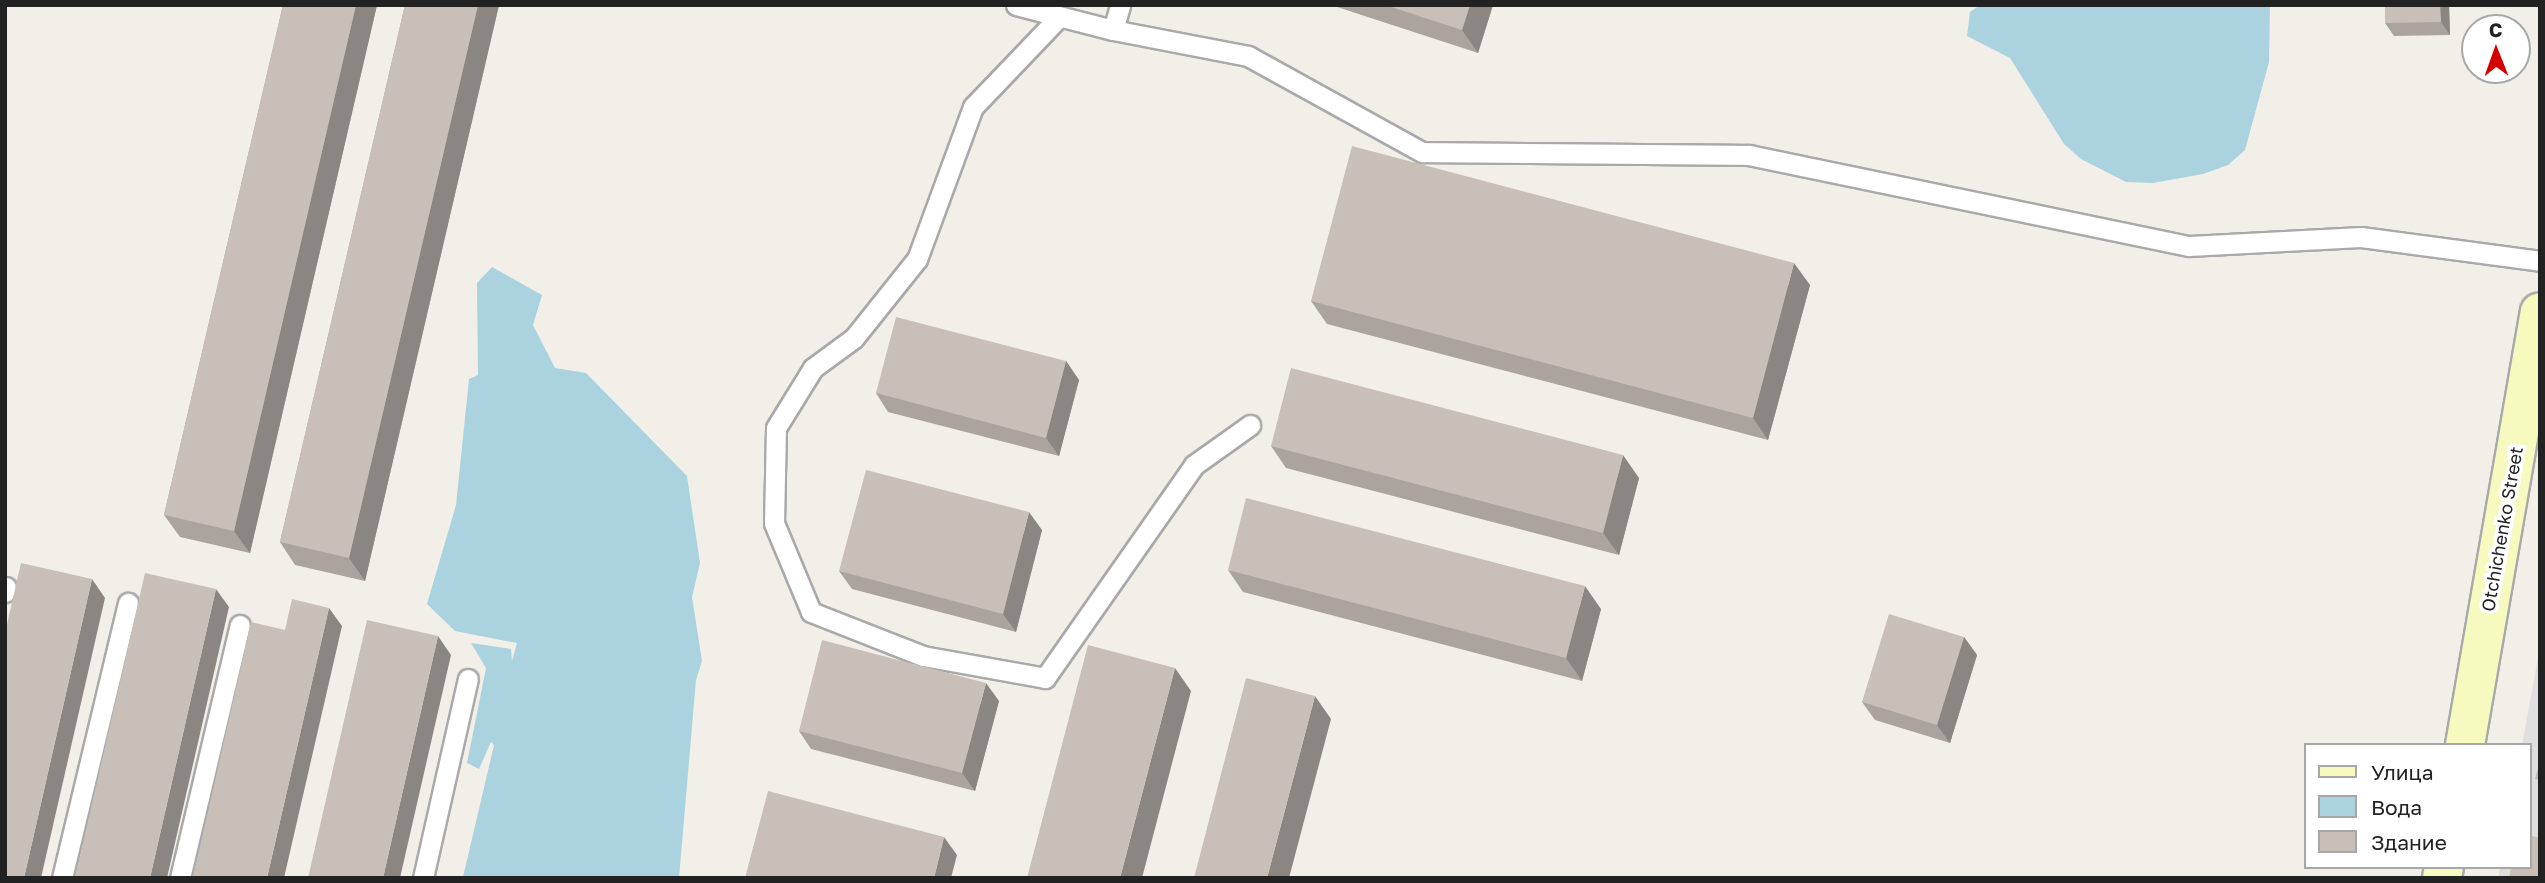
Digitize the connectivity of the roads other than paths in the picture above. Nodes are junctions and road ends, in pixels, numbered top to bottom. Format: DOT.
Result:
graph roads {
  1 [pos="1016,5"];
  2 [pos="1119,5"];
  3 [pos="1059,17"];
  4 [pos="1113,30"];
  5 [pos="2540,261"];
  6 [pos="2540,312"];
  7 [pos="1250,425"];
  8 [pos="128,603"];
  9 [pos="240,625"];
  10 [pos="468,679"];
  11 [pos="2465,743"];
  12 [pos="62,878"];
  13 [pos="180,878"];
  14 [pos="423,878"];
  1 -- 3 [label="lane"];
  2 -- 4 [label="lane"];
  3 -- 4 [label="lane"];
  3 -- 7 [label="lane"];
  4 -- 5 [label="lane"];
  6 -- 11 [label="street, Otchichenko Street"];
  8 -- 12 [label="lane"];
  9 -- 13 [label="lane"];
  10 -- 14 [label="lane"];
}
